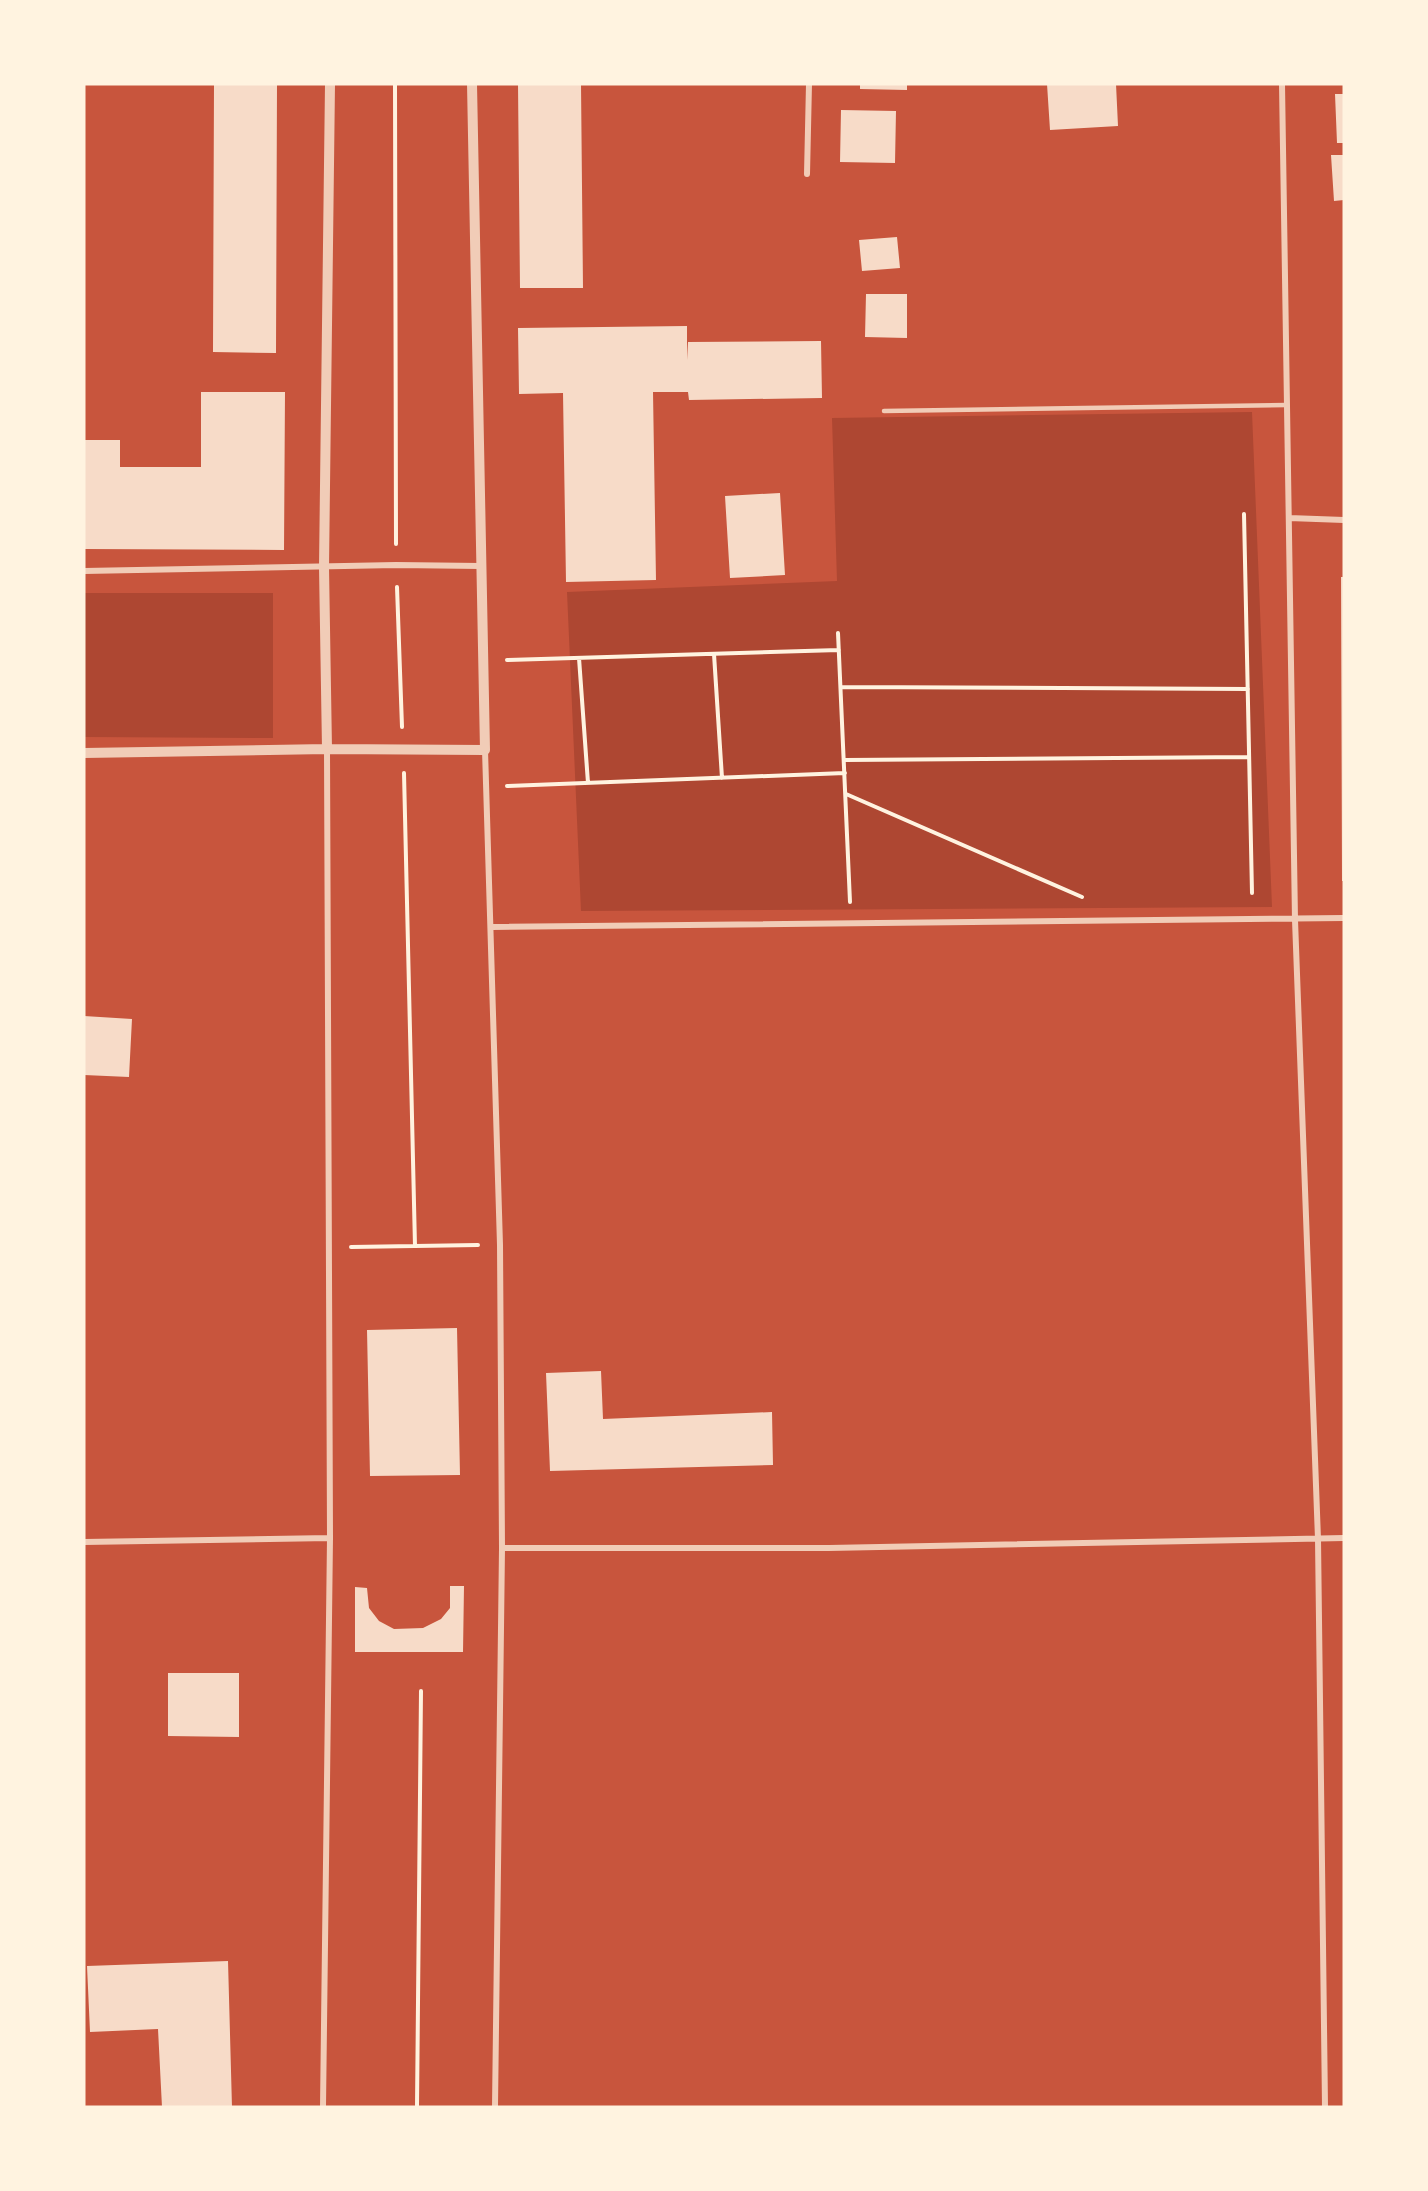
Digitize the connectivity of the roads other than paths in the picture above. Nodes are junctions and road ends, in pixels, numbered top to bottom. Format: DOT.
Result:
graph roads {
  1 [pos="330,84"];
  2 [pos="471,84"];
  3 [pos="809,84"];
  4 [pos="1282,84"];
  5 [pos="807,174"];
  6 [pos="1287,405"];
  7 [pos="884,411"];
  8 [pos="1289,518"];
  9 [pos="1344,520"];
  10 [pos="481,566"];
  11 [pos="324,567"];
  12 [pos="84,571"];
  13 [pos="327,749"];
  14 [pos="485,750"];
  15 [pos="84,753"];
  16 [pos="1344,918"];
  17 [pos="1294,920"];
  18 [pos="492,927"];
  19 [pos="330,1538"];
  20 [pos="1344,1538"];
  21 [pos="1318,1539"];
  22 [pos="84,1542"];
  23 [pos="502,1548"];
  24 [pos="323,2107"];
  25 [pos="495,2107"];
  26 [pos="1325,2107"];
  1 -- 11 [label="street"];
  2 -- 10 [label="street"];
  3 -- 5 [label="street"];
  4 -- 6 [label="street"];
  6 -- 7 [label="lane"];
  6 -- 8 [label="street"];
  8 -- 9 [label="street"];
  8 -- 17 [label="street"];
  10 -- 11 [label="street"];
  10 -- 14 [label="street"];
  11 -- 12 [label="street"];
  11 -- 13 [label="street"];
  13 -- 14 [label="street"];
  13 -- 15 [label="street"];
  13 -- 19 [label="street"];
  14 -- 18 [label="street"];
  16 -- 17 [label="street"];
  17 -- 18 [label="street"];
  17 -- 21 [label="street"];
  18 -- 23 [label="street"];
  19 -- 22 [label="street"];
  19 -- 24 [label="street"];
  20 -- 21 [label="street"];
  21 -- 23 [label="street"];
  21 -- 26 [label="street"];
  23 -- 25 [label="street"];
}
